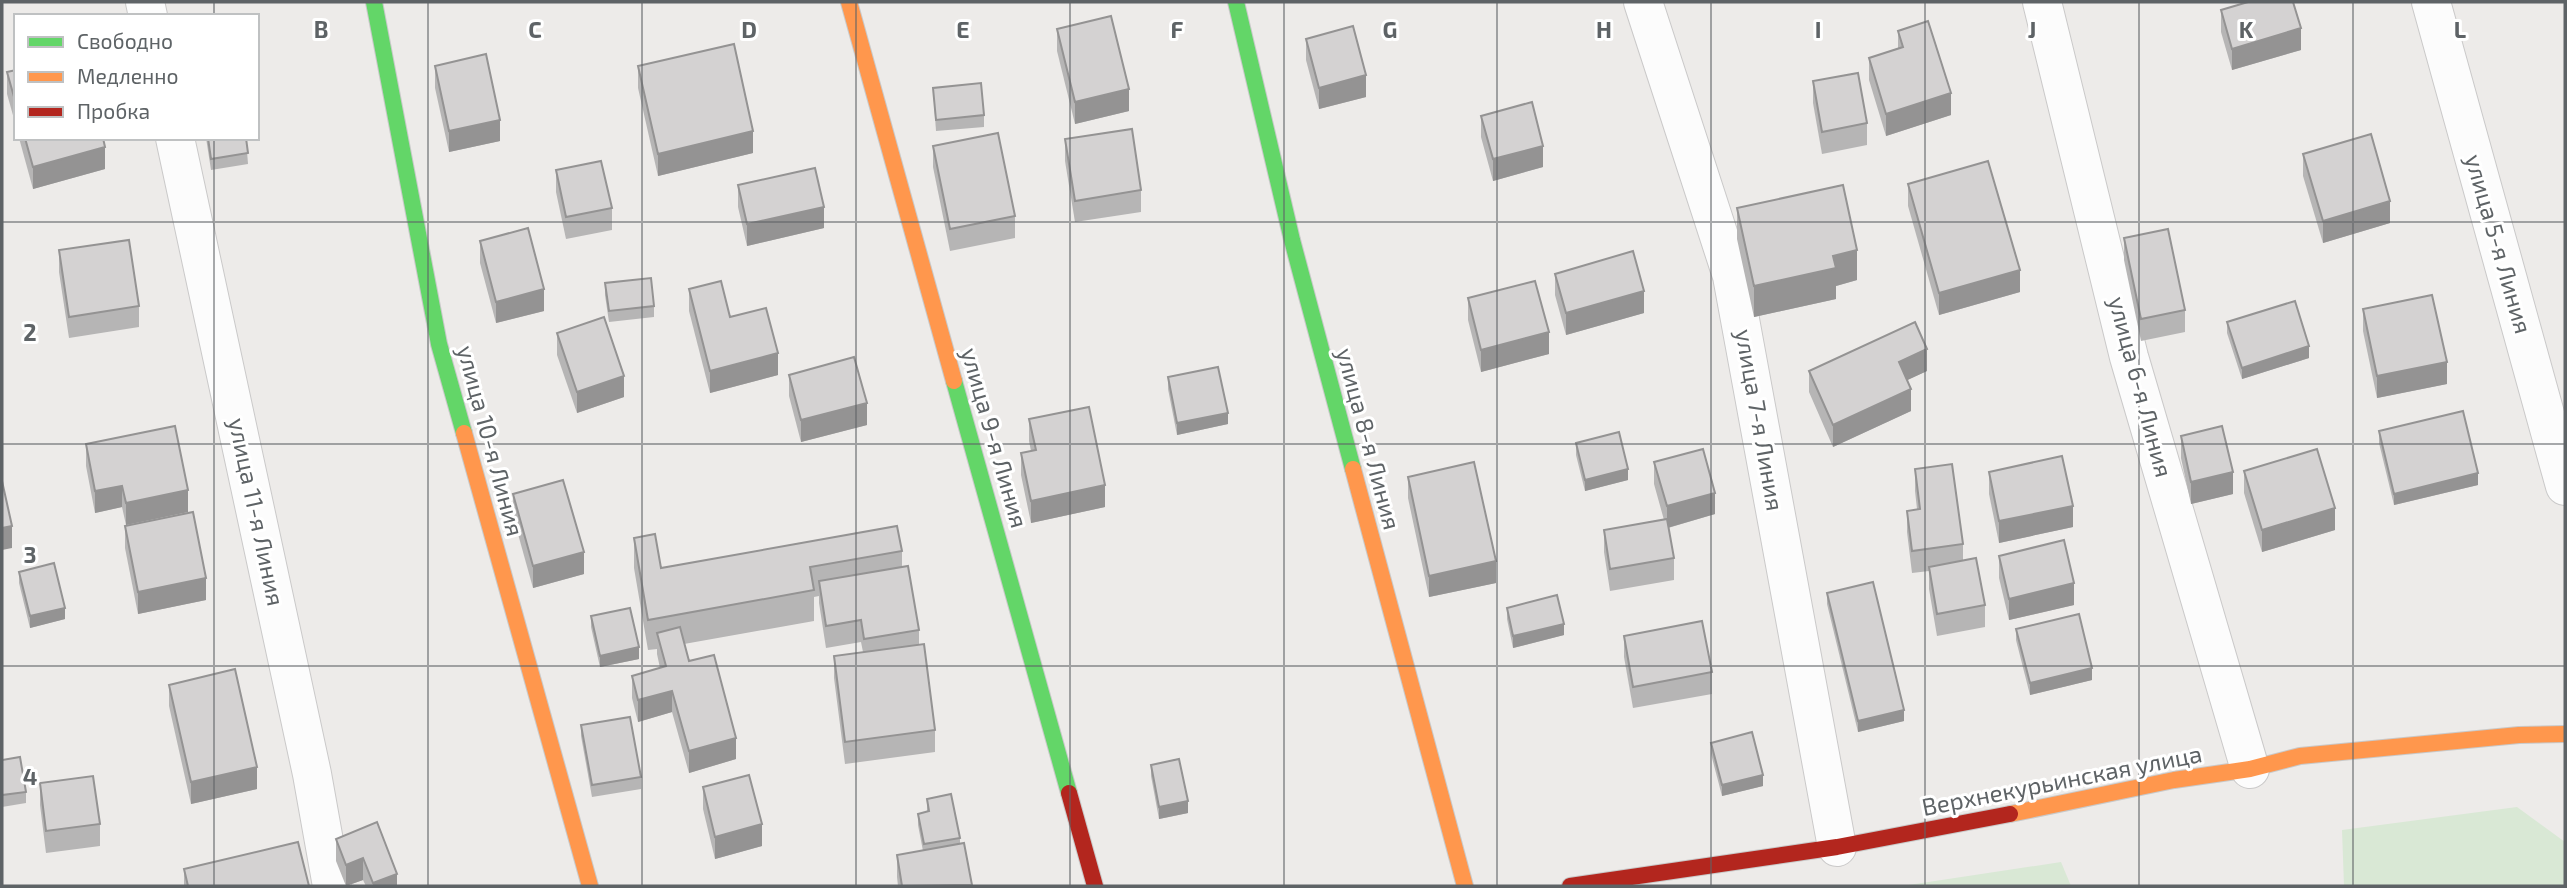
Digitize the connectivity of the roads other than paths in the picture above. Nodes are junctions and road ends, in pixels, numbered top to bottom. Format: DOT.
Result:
graph roads {
  1 [pos="374,2"];
  2 [pos="849,2"];
  3 [pos="1236,2"];
  4 [pos="1643,2"];
  5 [pos="2042,2"];
  6 [pos="2431,2"];
  7 [pos="175,140"];
  8 [pos="2565,486"];
  9 [pos="2565,734"];
  10 [pos="2250,769"];
  11 [pos="1837,847"];
  12 [pos="332,886"];
  13 [pos="590,886"];
  14 [pos="1095,886"];
  15 [pos="1465,886"];
  16 [pos="1570,886"];
  1 -- 13 [label="street, улица 10-я Линия"];
  2 -- 14 [label="street, улица 9-я Линия"];
  3 -- 15 [label="street, улица 8-я Линия"];
  4 -- 11 [label="street, улица 7-я Линия"];
  5 -- 10 [label="street, улица 6-я Линия"];
  6 -- 8 [label="street, улица 5-я Линия"];
  7 -- 12 [label="street, улица 11-я Линия"];
  9 -- 10 [label="street, Верхнекурьинская улица"];
  10 -- 11 [label="street, Верхнекурьинская улица"];
  11 -- 16 [label="street, Верхнекурьинская улица"];
}
